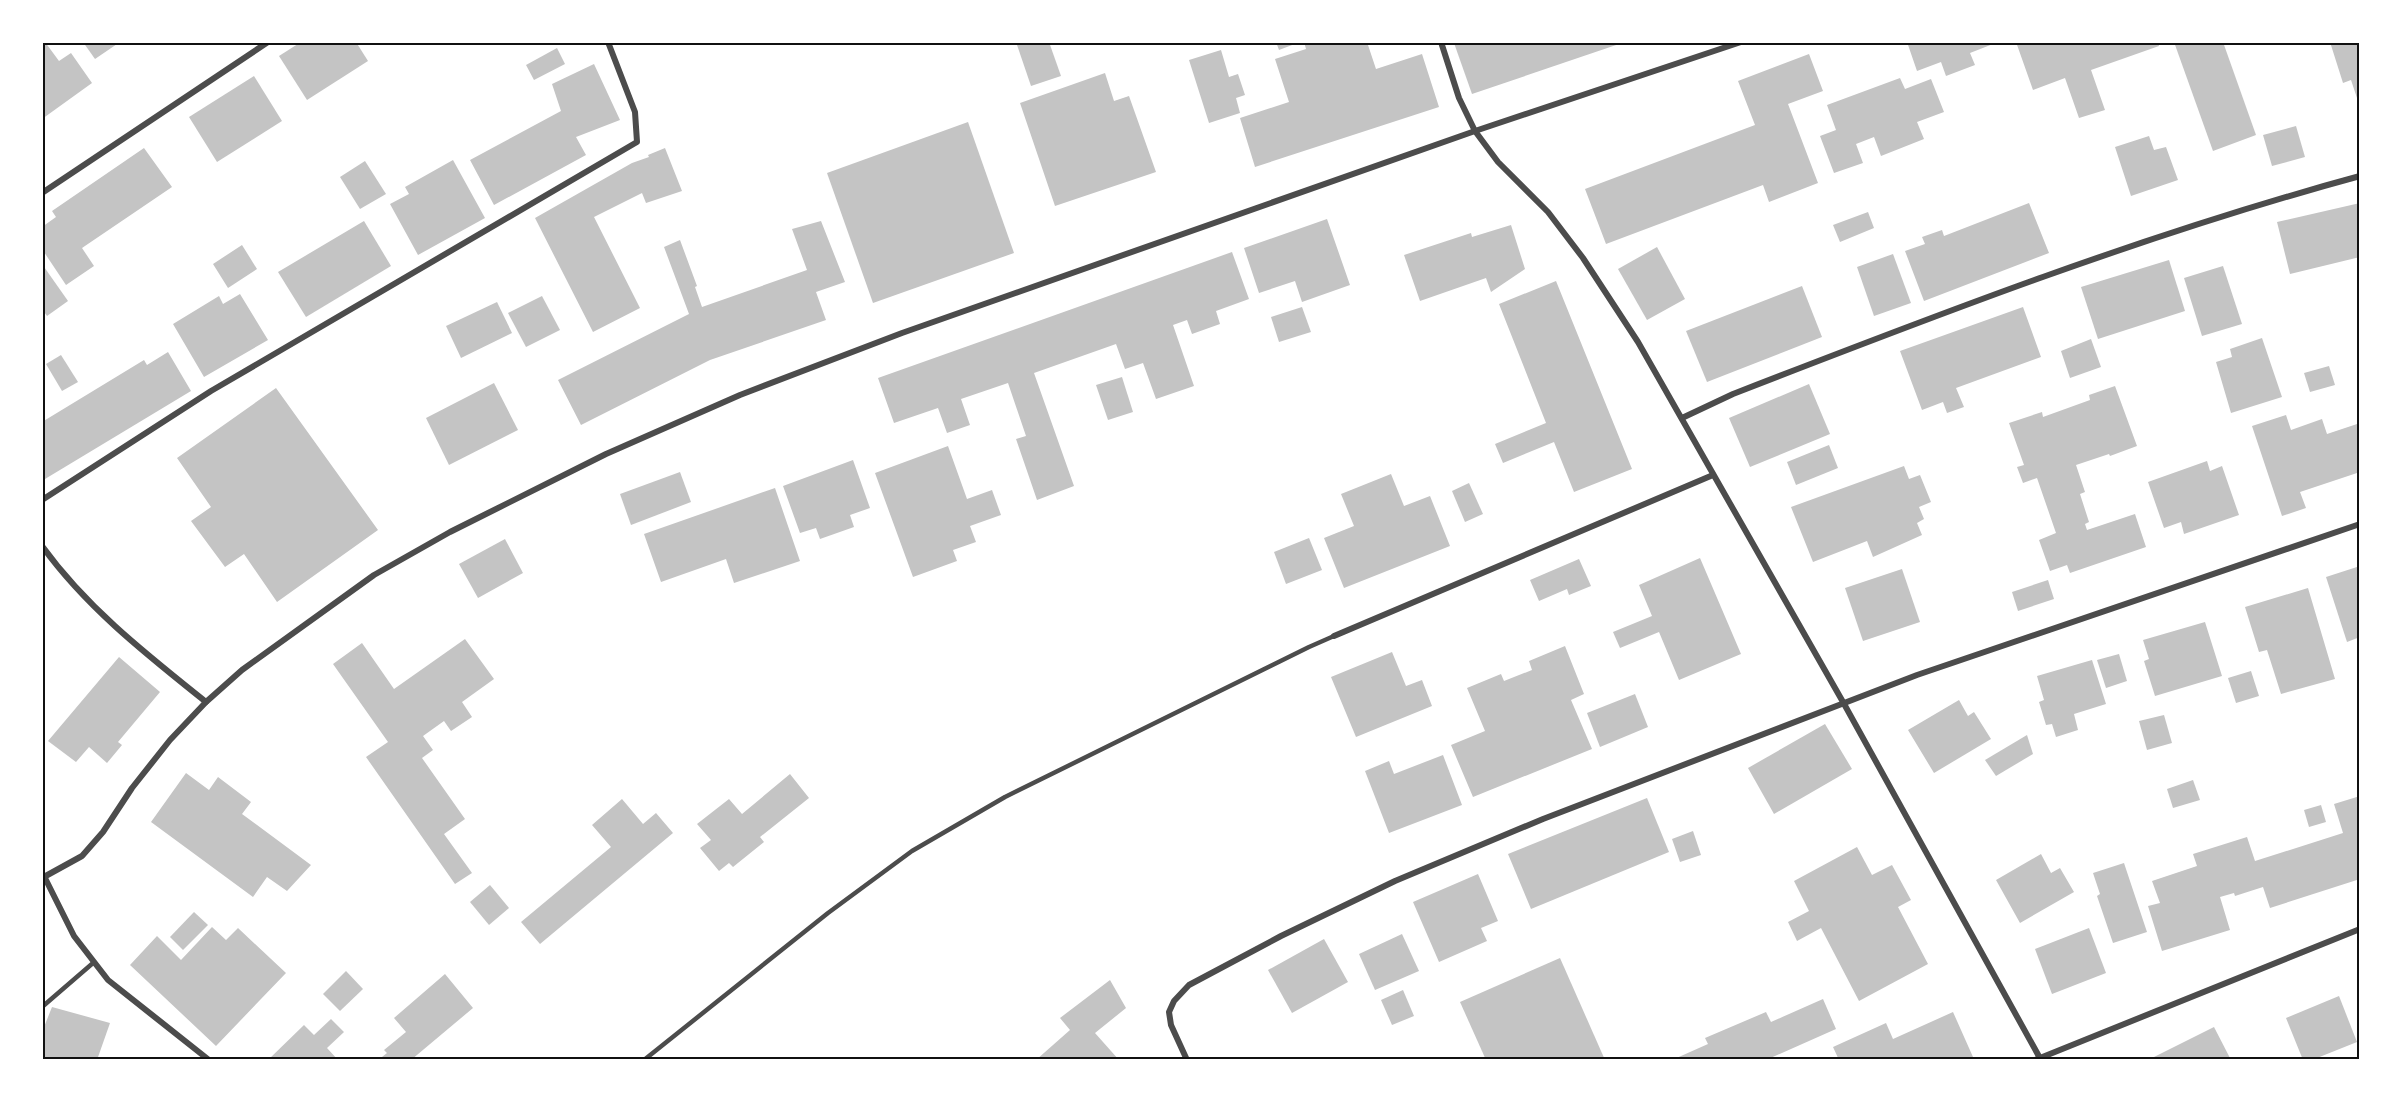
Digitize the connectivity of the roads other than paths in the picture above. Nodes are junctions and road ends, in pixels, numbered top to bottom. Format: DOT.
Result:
graph roads {
  1 [pos="268,42"];
  2 [pos="608,42"];
  3 [pos="1441,42"];
  4 [pos="1741,42"];
  5 [pos="1475,131"];
  6 [pos="2360,176"];
  7 [pos="42,193"];
  8 [pos="1682,418"];
  9 [pos="1713,475"];
  10 [pos="42,500"];
  11 [pos="2360,524"];
  12 [pos="42,546"];
  13 [pos="1334,636"];
  14 [pos="206,702"];
  15 [pos="1843,702"];
  16 [pos="44,878"];
  17 [pos="2360,929"];
  18 [pos="93,963"];
  19 [pos="42,1007"];
  20 [pos="2039,1059"];
  21 [pos="209,1060"];
  22 [pos="644,1060"];
  23 [pos="1187,1060"];
  1 -- 7 [label="street"];
  2 -- 10 [label="street"];
  3 -- 5 [label="street"];
  4 -- 5 [label="street"];
  5 -- 8 [label="street"];
  5 -- 14 [label="street"];
  6 -- 8 [label="street"];
  8 -- 9 [label="street"];
  9 -- 13 [label="street"];
  9 -- 15 [label="street"];
  11 -- 15 [label="street"];
  12 -- 14 [label="street"];
  13 -- 22 [label="lane"];
  14 -- 16 [label="street"];
  15 -- 20 [label="street"];
  15 -- 23 [label="street"];
  16 -- 18 [label="street"];
  17 -- 20 [label="street"];
  18 -- 19 [label="lane"];
  18 -- 21 [label="street"];
}
